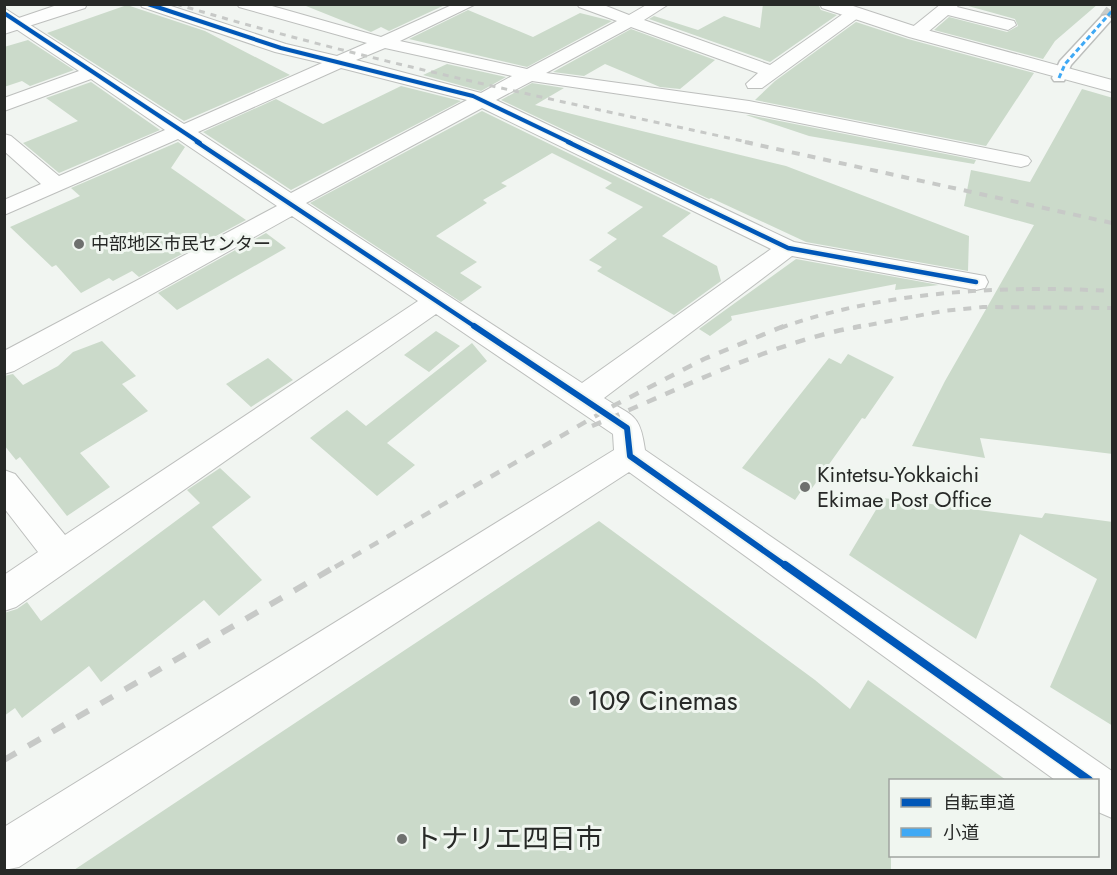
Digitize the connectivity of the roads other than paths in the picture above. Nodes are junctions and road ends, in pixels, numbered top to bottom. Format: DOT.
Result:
graph roads {
  1 [pos="79,4"];
  2 [pos="148,4"];
  3 [pos="468,4"];
  4 [pos="585,4"];
  5 [pos="661,4"];
  6 [pos="828,4"];
  7 [pos="260,6"];
  8 [pos="948,7"];
  9 [pos="856,12"];
  10 [pos="4,13"];
  11 [pos="1106,19"];
  12 [pos="631,21"];
  13 [pos="1008,25"];
  14 [pos="12,27"];
  15 [pos="916,33"];
  16 [pos="382,42"];
  17 [pos="340,63"];
  18 [pos="94,72"];
  19 [pos="771,72"];
  20 [pos="531,75"];
  21 [pos="1060,75"];
  22 [pos="1113,86"];
  23 [pos="483,101"];
  24 [pos="4,105"];
  25 [pos="726,105"];
  26 [pos="180,131"];
  27 [pos="4,140"];
  28 [pos="1021,161"];
  29 [pos="56,185"];
  30 [pos="290,205"];
  31 [pos="4,208"];
  32 [pos="788,248"];
  33 [pos="976,282"];
  34 [pos="435,302"];
  35 [pos="4,364"];
  36 [pos="581,399"];
  37 [pos="630,456"];
  38 [pos="4,483"];
  39 [pos="61,556"];
  40 [pos="4,595"];
  41 [pos="1088,779"];
  42 [pos="1099,787"];
  43 [pos="1113,797"];
  44 [pos="4,852"];
  1 -- 14 [label="street"];
  2 -- 17 [label="street"];
  3 -- 16 [label="street"];
  4 -- 12 [label="street"];
  5 -- 12 [label="street"];
  6 -- 9 [label="street"];
  7 -- 16 [label="street"];
  8 -- 13 [label="street"];
  8 -- 15 [label="street"];
  9 -- 15 [label="street"];
  9 -- 19 [label="street"];
  10 -- 14 [label="street"];
  11 -- 21 [label="street"];
  12 -- 19 [label="street"];
  12 -- 20 [label="street"];
  14 -- 18 [label="street"];
  15 -- 21 [label="street"];
  16 -- 17 [label="street"];
  16 -- 20 [label="street"];
  17 -- 23 [label="street"];
  17 -- 26 [label="street"];
  18 -- 24 [label="street"];
  18 -- 26 [label="street"];
  19 -- 25 [label="street"];
  20 -- 23 [label="street"];
  20 -- 25 [label="street"];
  21 -- 22 [label="street"];
  23 -- 30 [label="street"];
  23 -- 32 [label="street"];
  25 -- 28 [label="street"];
  26 -- 29 [label="street"];
  26 -- 30 [label="street"];
  27 -- 29 [label="street"];
  29 -- 31 [label="street"];
  30 -- 34 [label="street"];
  30 -- 35 [label="street"];
  32 -- 33 [label="street"];
  32 -- 36 [label="street"];
  34 -- 36 [label="street"];
  34 -- 39 [label="street"];
  36 -- 37 [label="street"];
  37 -- 41 [label="street"];
  37 -- 44 [label="street"];
  38 -- 39 [label="street"];
  39 -- 40 [label="street"];
  42 -- 43 [label="street"];
}
